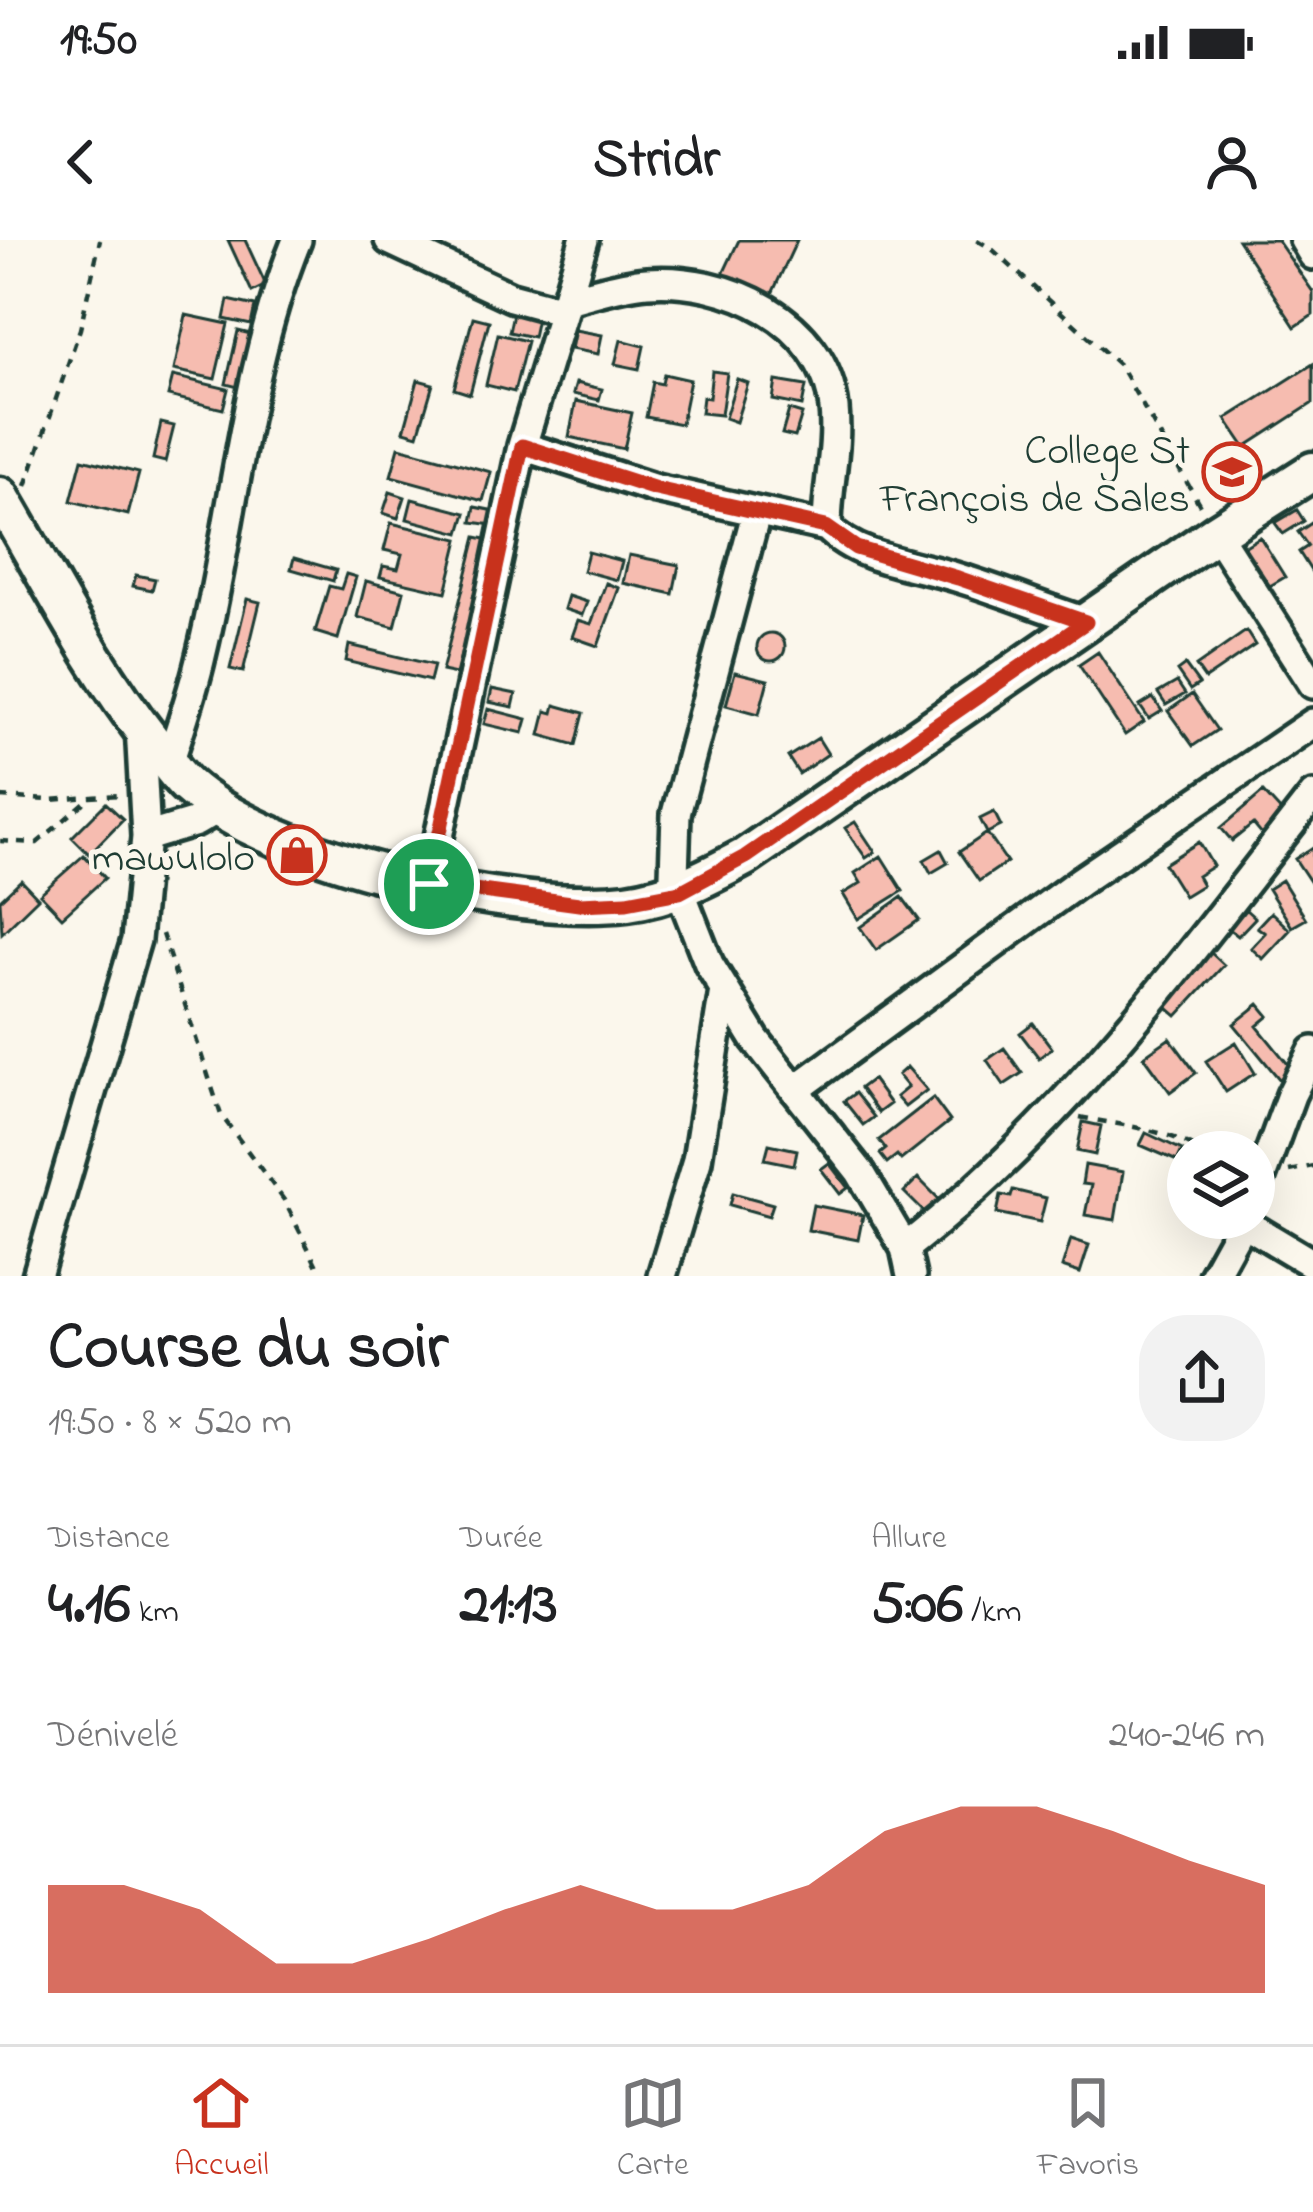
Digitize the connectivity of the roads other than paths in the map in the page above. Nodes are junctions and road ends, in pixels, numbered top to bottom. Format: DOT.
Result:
graph roads {
  1 [pos="297,240"];
  2 [pos="389,240"];
  3 [pos="584,240"];
  4 [pos="1304,240"];
  5 [pos="1313,255"];
  6 [pos="564,306"];
  7 [pos="522,446"];
  8 [pos="1313,471"];
  9 [pos="7,508"];
  10 [pos="756,514"];
  11 [pos="826,527"];
  12 [pos="1216,533"];
  13 [pos="1086,622"];
  14 [pos="1313,684"];
  15 [pos="1313,723"];
  16 [pos="140,726"];
  17 [pos="169,763"];
  18 [pos="1313,796"];
  19 [pos="218,809"];
  20 [pos="146,837"];
  21 [pos="429,884"];
  22 [pos="680,892"];
  23 [pos="724,990"];
  24 [pos="1313,1052"];
  25 [pos="794,1090"];
  26 [pos="1275,1139"];
  27 [pos="1275,1234"];
  28 [pos="1233,1239"];
  29 [pos="908,1262"];
  30 [pos="1313,1264"];
  31 [pos="37,1276"];
  32 [pos="662,1276"];
  33 [pos="1213,1276"];
  1 -- 17 [label="street"];
  2 -- 6 [label="street"];
  3 -- 6 [label="street"];
  4 -- 5 [label="street"];
  6 -- 7 [label="street"];
  6 -- 11 [label="street"];
  7 -- 10 [label="street"];
  7 -- 21 [label="street"];
  8 -- 12 [label="street"];
  9 -- 16 [label="street"];
  10 -- 11 [label="street"];
  10 -- 22 [label="street"];
  11 -- 13 [label="street"];
  12 -- 13 [label="street"];
  12 -- 14 [label="street"];
  13 -- 22 [label="street"];
  15 -- 25 [label="street"];
  16 -- 17 [label="street"];
  16 -- 20 [label="street"];
  17 -- 19 [label="street"];
  18 -- 29 [label="street"];
  19 -- 20 [label="street"];
  19 -- 21 [label="street"];
  20 -- 31 [label="street"];
  21 -- 22 [label="street"];
  22 -- 23 [label="street"];
  23 -- 25 [label="street"];
  23 -- 32 [label="street"];
  24 -- 26 [label="street"];
  25 -- 29 [label="street"];
  27 -- 30 [label="street"];
  28 -- 33 [label="street"];
}
